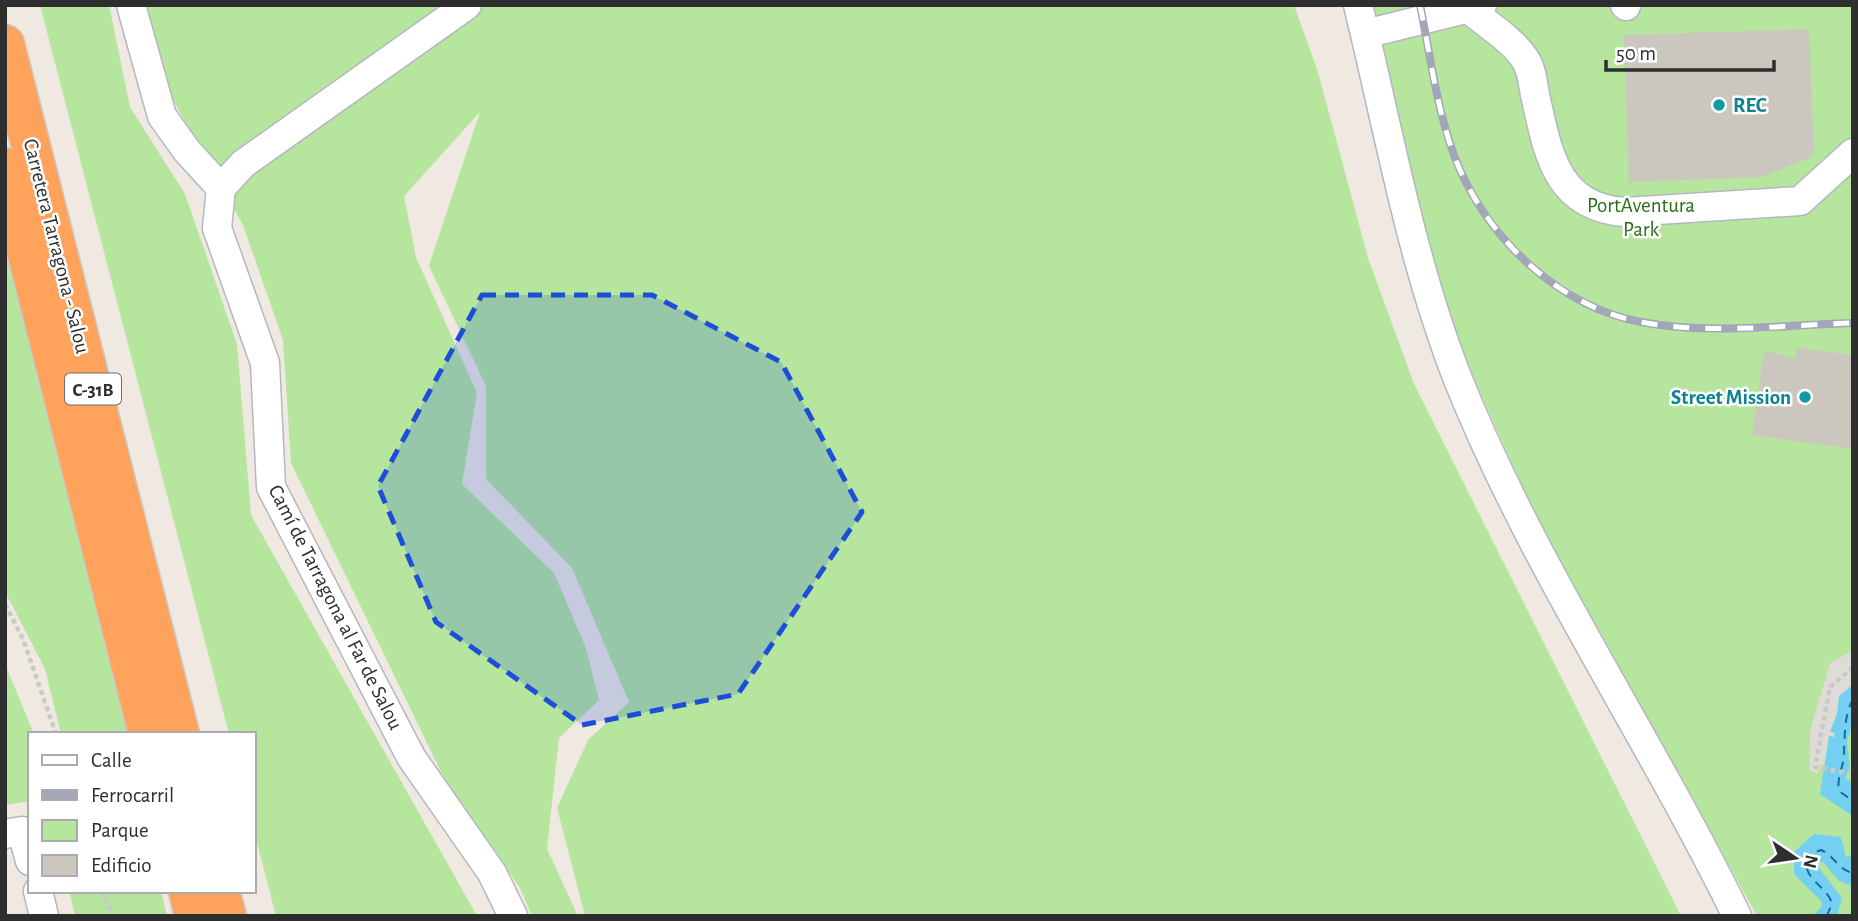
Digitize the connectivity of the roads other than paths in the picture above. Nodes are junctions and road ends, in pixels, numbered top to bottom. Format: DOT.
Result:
graph roads {
  1 [pos="131,5"];
  2 [pos="467,5"];
  3 [pos="1358,5"];
  4 [pos="1475,7"];
  5 [pos="1365,34"];
  6 [pos="5,44"];
  7 [pos="1853,153"];
  8 [pos="5,167"];
  9 [pos="221,188"];
  10 [pos="147,732"];
  11 [pos="179,732"];
  12 [pos="14,832"];
  13 [pos="28,857"];
  14 [pos="38,893"];
  15 [pos="188,893"];
  16 [pos="220,893"];
  17 [pos="44,916"];
  18 [pos="194,916"];
  19 [pos="226,916"];
  20 [pos="513,916"];
  21 [pos="1737,916"];
  1 -- 9 [label="street"];
  2 -- 9 [label="street"];
  3 -- 5 [label="street"];
  4 -- 5 [label="street"];
  4 -- 7 [label="street"];
  5 -- 21 [label="street"];
  6 -- 11 [label="highway, Carretera Tarragona - Salou / C-31B"];
  8 -- 10 [label="highway, Carretera Tarragona - Salou / C-31B"];
  9 -- 20 [label="street, Camí de Tarragona al Far de Salou"];
  12 -- 13 [label="street"];
  14 -- 17 [label="street"];
  15 -- 18 [label="highway"];
  16 -- 19 [label="highway"];
}
